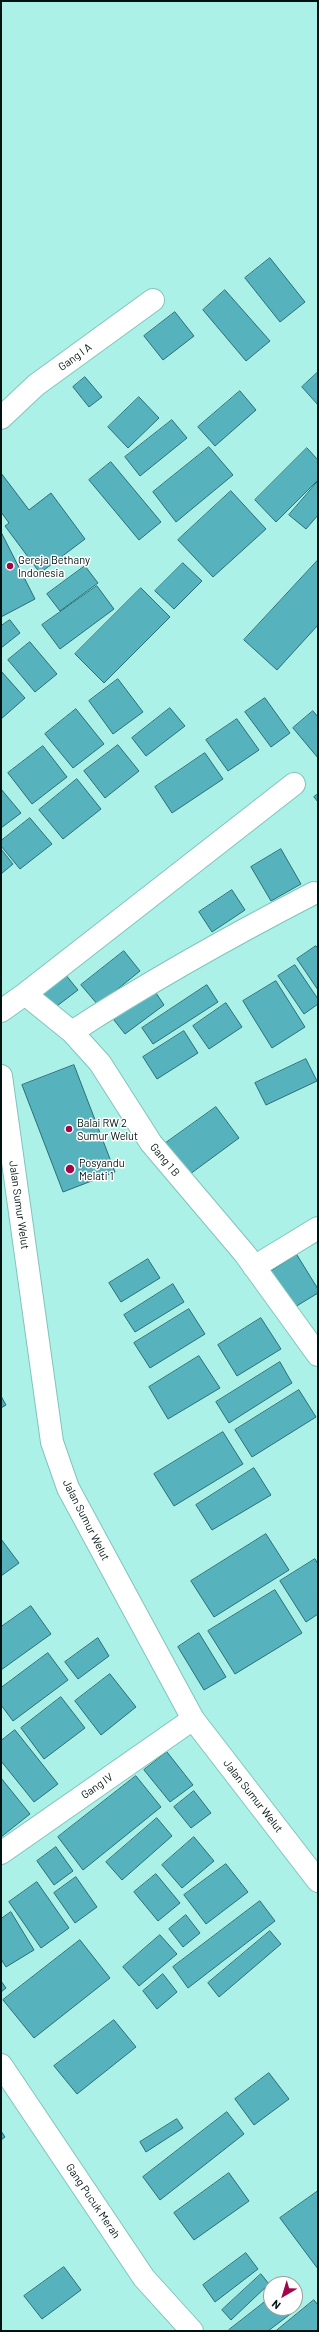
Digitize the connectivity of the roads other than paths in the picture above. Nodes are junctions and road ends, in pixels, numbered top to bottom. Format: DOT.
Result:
graph roads {
  1 [pos="153,300"];
  2 [pos="1,418"];
  3 [pos="294,784"];
  4 [pos="314,892"];
  5 [pos="25,994"];
  6 [pos="1,1011"];
  7 [pos="72,1032"];
  8 [pos="1,1076"];
  9 [pos="318,1228"];
  10 [pos="254,1267"];
  11 [pos="318,1355"];
  12 [pos="193,1719"];
  13 [pos="1,1853"];
  14 [pos="318,1881"];
  15 [pos="1,2064"];
  16 [pos="192,2331"];
  1 -- 2 [label="street, Gang I A"];
  3 -- 5 [label="street"];
  4 -- 7 [label="street"];
  5 -- 6 [label="street"];
  5 -- 7 [label="street, Gang 1 B"];
  7 -- 10 [label="street, Gang 1 B"];
  8 -- 12 [label="street, Jalan Sumur Welut"];
  9 -- 10 [label="street"];
  10 -- 11 [label="street, Gang 1 B"];
  12 -- 13 [label="street, Gang IV"];
  12 -- 14 [label="street, Jalan Sumur Welut"];
  15 -- 16 [label="street, Gang Pucuk Merah"];
}
